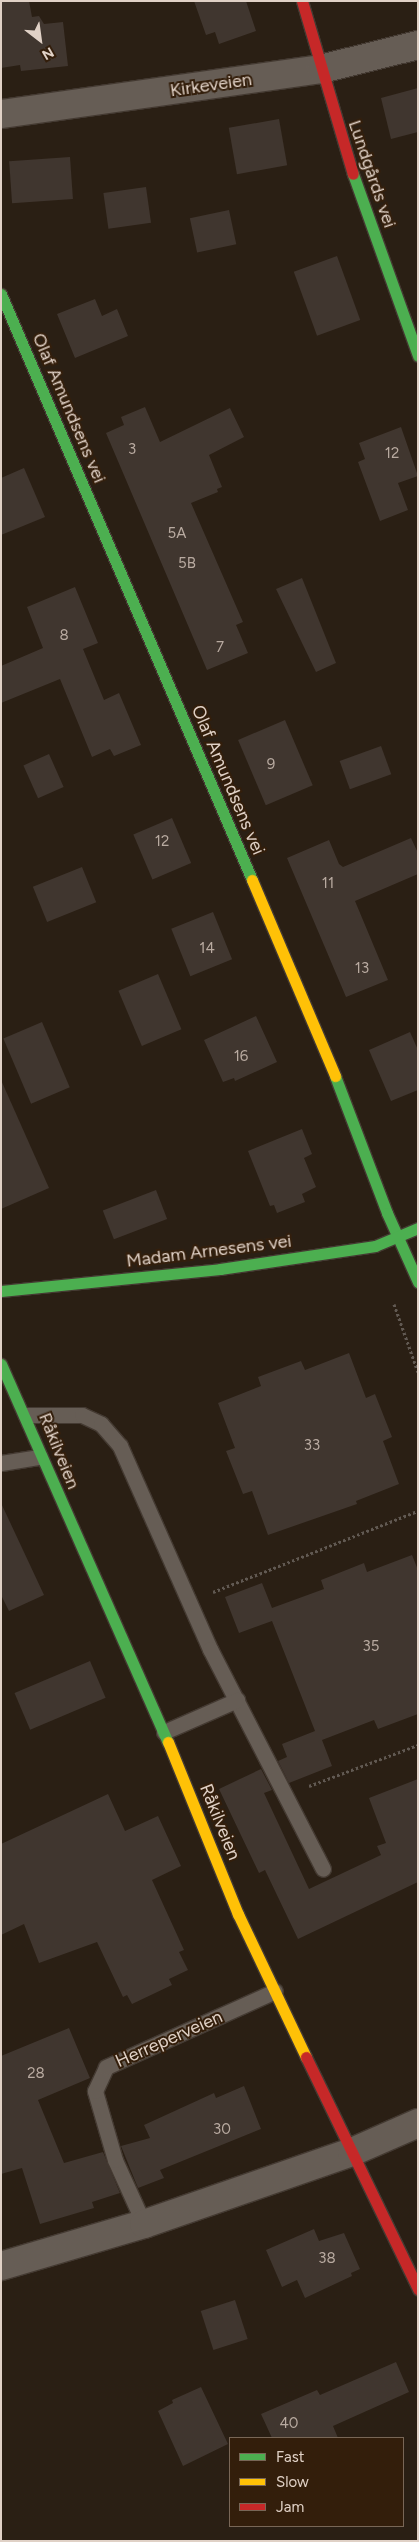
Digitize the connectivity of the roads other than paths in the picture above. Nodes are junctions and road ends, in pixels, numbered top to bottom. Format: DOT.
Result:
graph roads {
  1 [pos="302,1"];
  2 [pos="418,45"];
  3 [pos="322,69"];
  4 [pos="1,114"];
  5 [pos="1,294"];
  6 [pos="418,356"];
  7 [pos="418,1228"];
  8 [pos="399,1238"];
  9 [pos="418,1282"];
  10 [pos="1,1291"];
  11 [pos="1,1364"];
  12 [pos="26,1415"];
  13 [pos="40,1457"];
  14 [pos="1,1463"];
  15 [pos="237,1700"];
  16 [pos="164,1732"];
  17 [pos="323,1869"];
  18 [pos="275,1991"];
  19 [pos="418,2124"];
  20 [pos="352,2152"];
  21 [pos="144,2224"];
  22 [pos="1,2266"];
  23 [pos="418,2289"];
  1 -- 3 [label="street, Lundgårds vei"];
  2 -- 3 [label="street, Kirkeveien"];
  3 -- 4 [label="street, Kirkeveien"];
  3 -- 6 [label="street, Lundgårds vei"];
  5 -- 8 [label="street, Olaf Amundsens vei"];
  7 -- 8 [label="street, Madam Arnesens vei"];
  8 -- 9 [label="street, Olaf Amundsens vei"];
  8 -- 10 [label="street, Madam Arnesens vei"];
  11 -- 12 [label="street, Råkilveien"];
  12 -- 13 [label="street, Råkilveien"];
  12 -- 15 [label="lane"];
  13 -- 14 [label="lane"];
  13 -- 16 [label="street, Råkilveien"];
  15 -- 16 [label="lane"];
  15 -- 17 [label="lane"];
  16 -- 18 [label="street, Råkilveien"];
  18 -- 20 [label="street, Råkilveien"];
  18 -- 21 [label="lane, Herreperveien"];
  19 -- 20 [label="street"];
  20 -- 21 [label="street"];
  20 -- 23 [label="street, Råkilveien"];
  21 -- 22 [label="street"];
}
